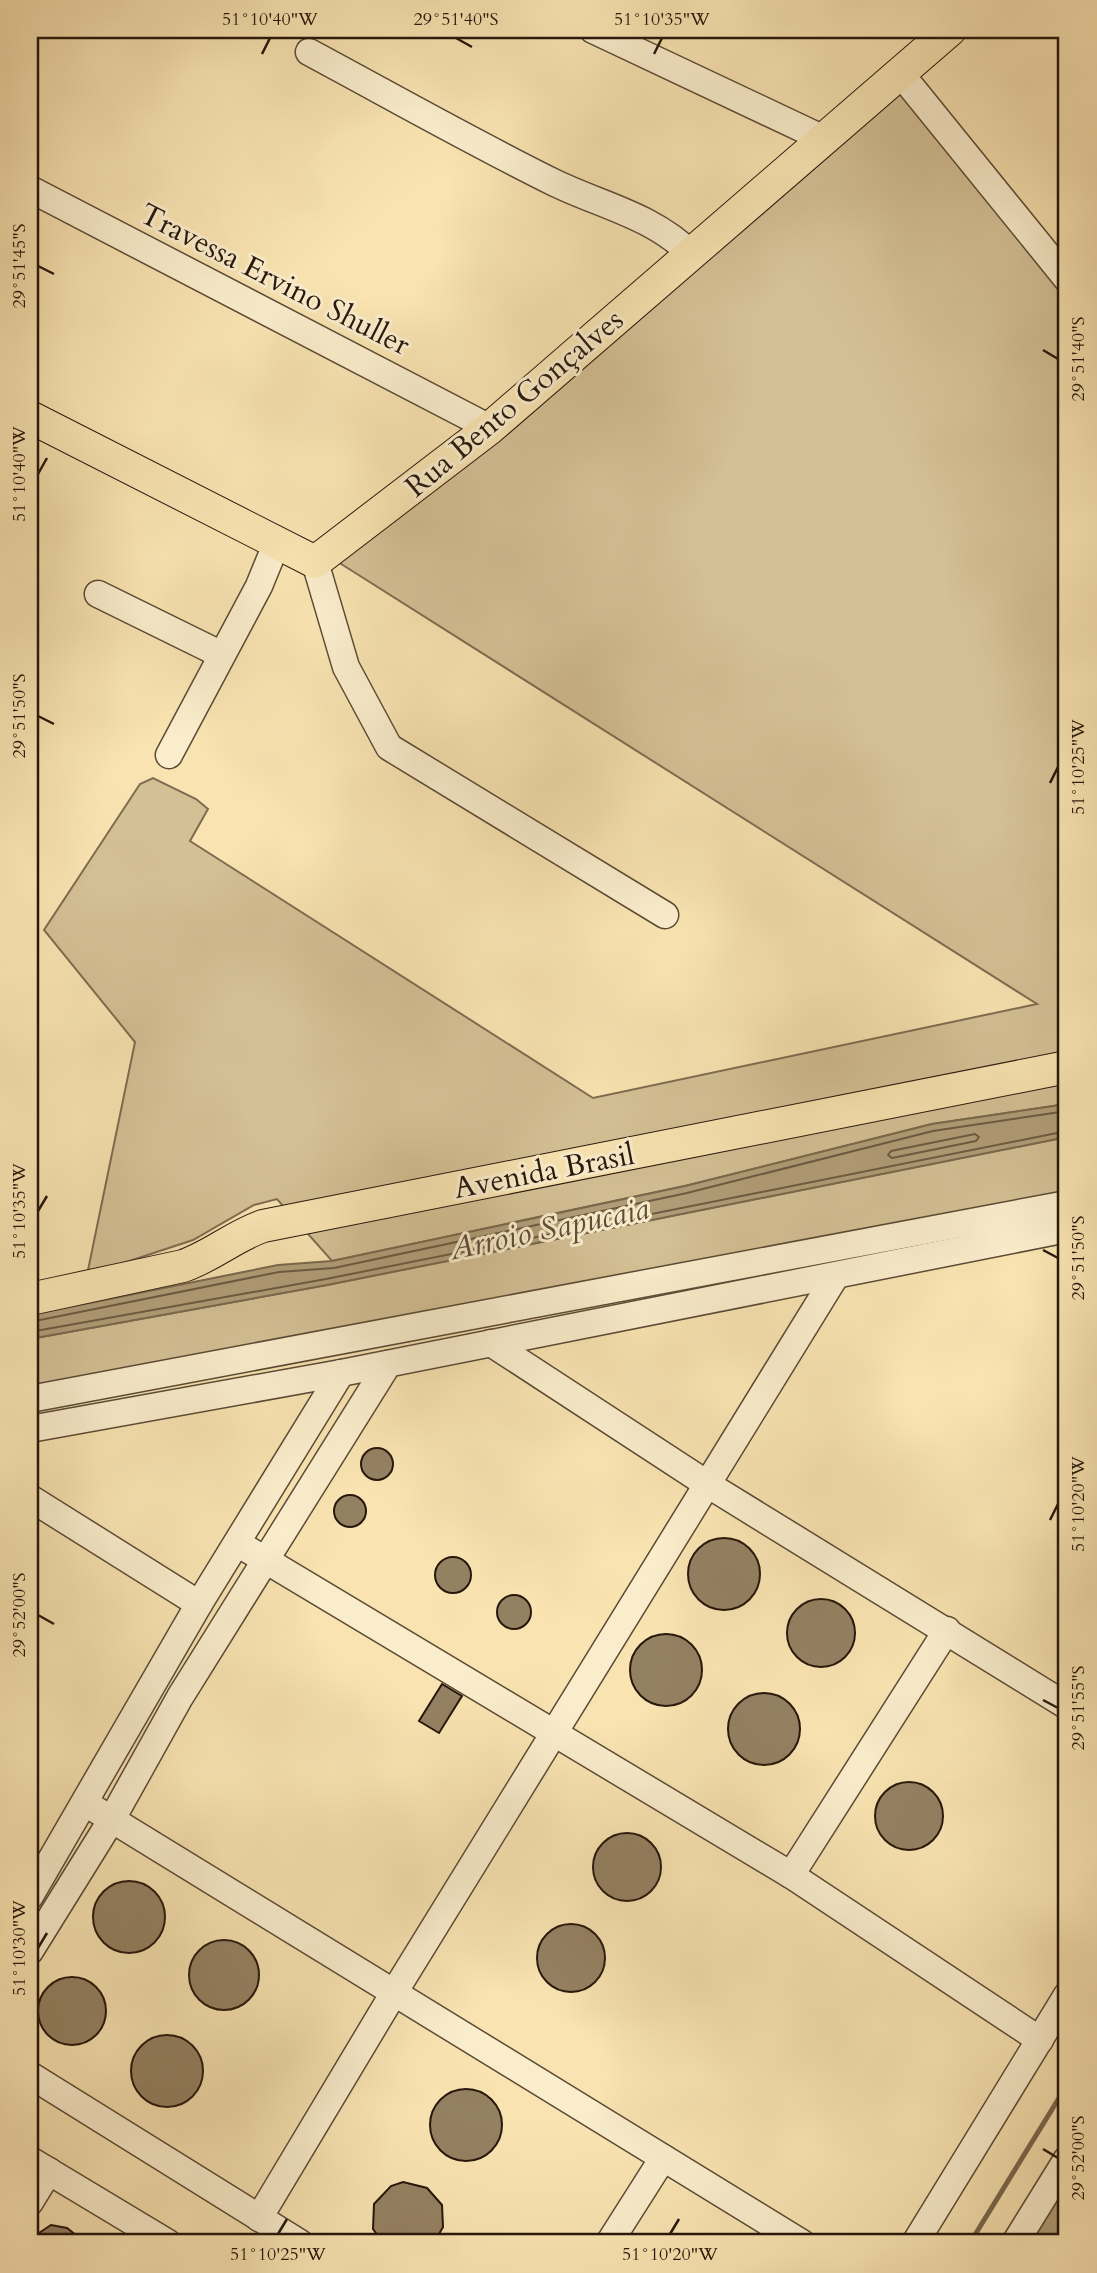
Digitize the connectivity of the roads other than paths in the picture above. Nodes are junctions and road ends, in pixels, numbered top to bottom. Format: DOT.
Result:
graph roads {
  1 [pos="593,30"];
  2 [pos="950,30"];
  3 [pos="309,52"];
  4 [pos="900,73"];
  5 [pos="824,139"];
  6 [pos="30,189"];
  7 [pos="691,254"];
  8 [pos="1067,279"];
  9 [pos="30,417"];
  10 [pos="490,428"];
  11 [pos="277,542"];
  12 [pos="315,562"];
  13 [pos="99,594"];
  14 [pos="220,654"];
  15 [pos="169,755"];
  16 [pos="665,915"];
  17 [pos="1067,1067"];
  18 [pos="1067,1204"];
  19 [pos="1067,1229"];
  20 [pos="835,1278"];
  21 [pos="30,1299"];
  22 [pos="491,1343"];
  23 [pos="388,1364"];
  24 [pos="341,1373"];
  25 [pos="30,1399"];
  26 [pos="30,1429"];
  27 [pos="707,1484"];
  28 [pos="30,1498"];
  29 [pos="237,1543"];
  30 [pos="268,1561"];
  31 [pos="199,1604"];
  32 [pos="947,1630"];
  33 [pos="1067,1706"];
  34 [pos="556,1733"];
  35 [pos="85,1803"];
  36 [pos="111,1819"];
  37 [pos="791,1875"];
  38 [pos="30,1895"];
  39 [pos="30,1950"];
  40 [pos="395,1991"];
  41 [pos="1067,1995"];
  42 [pos="1040,2040"];
  43 [pos="30,2075"];
  44 [pos="663,2158"];
  45 [pos="1067,2159"];
  46 [pos="39,2166"];
  47 [pos="30,2202"];
  48 [pos="259,2218"];
  49 [pos="168,2243"];
  50 [pos="300,2243"];
  51 [pos="609,2243"];
  52 [pos="802,2243"];
  53 [pos="915,2243"];
  54 [pos="1015,2243"];
  1 -- 5 [label="street"];
  2 -- 4 [label="main road, Rua Bento Gonçalves"];
  3 -- 7 [label="street"];
  4 -- 5 [label="main road, Rua Bento Gonçalves"];
  4 -- 8 [label="street"];
  5 -- 7 [label="main road, Rua Bento Gonçalves"];
  6 -- 10 [label="street, Travessa Ervino Shuller"];
  7 -- 10 [label="main road, Rua Bento Gonçalves"];
  9 -- 11 [label="main road"];
  10 -- 12 [label="main road, Rua Bento Gonçalves"];
  11 -- 12 [label="main road"];
  11 -- 14 [label="street"];
  12 -- 16 [label="street"];
  13 -- 14 [label="street"];
  14 -- 15 [label="street"];
  17 -- 21 [label="main road, Avenida Brasil"];
  18 -- 25 [label="street"];
  19 -- 20 [label="street"];
  20 -- 22 [label="street"];
  20 -- 27 [label="street"];
  22 -- 23 [label="street"];
  22 -- 27 [label="street"];
  23 -- 24 [label="street"];
  23 -- 30 [label="street"];
  24 -- 26 [label="street"];
  24 -- 29 [label="street"];
  27 -- 32 [label="street"];
  27 -- 34 [label="street"];
  28 -- 31 [label="street"];
  29 -- 30 [label="street"];
  29 -- 31 [label="street"];
  30 -- 34 [label="street"];
  30 -- 36 [label="street"];
  31 -- 35 [label="street"];
  32 -- 33 [label="street"];
  32 -- 37 [label="street"];
  34 -- 37 [label="street"];
  34 -- 40 [label="street"];
  35 -- 36 [label="street"];
  35 -- 38 [label="street"];
  36 -- 39 [label="street"];
  36 -- 40 [label="street"];
  37 -- 42 [label="street"];
  40 -- 44 [label="street"];
  40 -- 48 [label="street"];
  41 -- 42 [label="street"];
  42 -- 53 [label="street"];
  43 -- 48 [label="street"];
  44 -- 51 [label="street"];
  44 -- 52 [label="street"];
  45 -- 54 [label="street"];
  46 -- 47 [label="street"];
  46 -- 49 [label="street"];
  48 -- 50 [label="street"];
}
